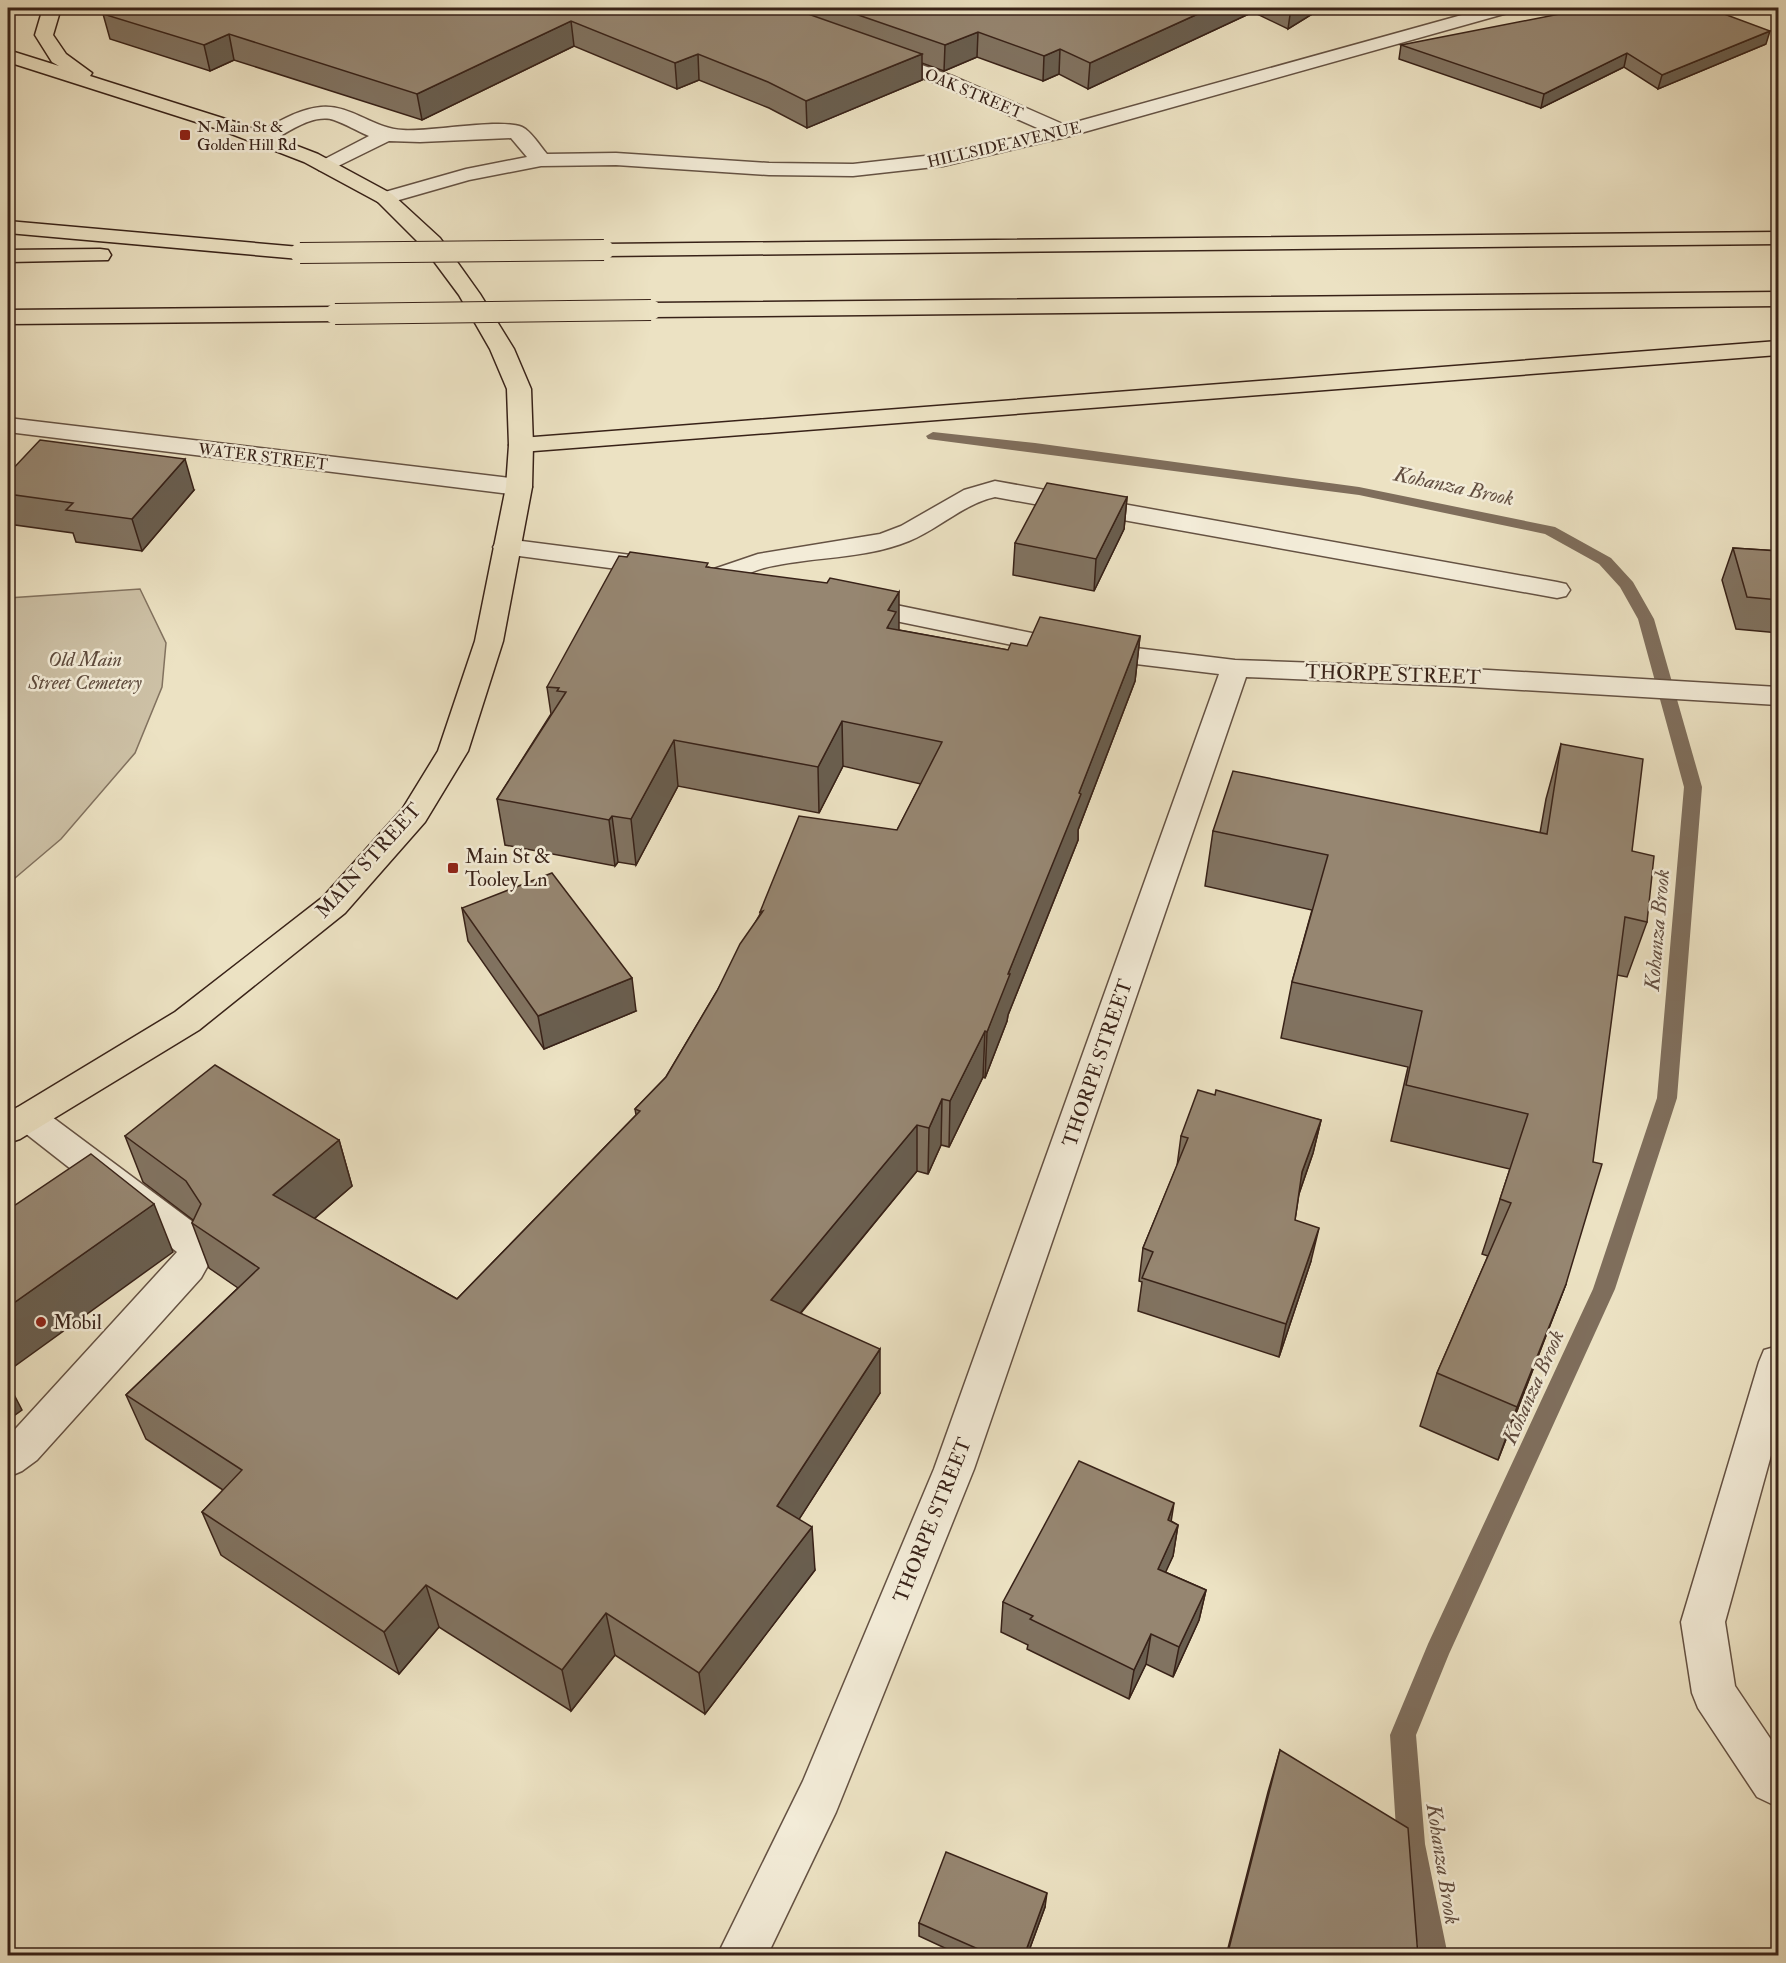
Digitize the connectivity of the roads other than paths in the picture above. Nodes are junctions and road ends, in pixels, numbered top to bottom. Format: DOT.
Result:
graph roads {
  1 [pos="52,8"];
  2 [pos="1505,8"];
  3 [pos="859,48"];
  4 [pos="8,56"];
  5 [pos="105,87"];
  6 [pos="1063,132"];
  7 [pos="385,135"];
  8 [pos="261,139"];
  9 [pos="541,160"];
  10 [pos="326,166"];
  11 [pos="385,198"];
  12 [pos="8,227"];
  13 [pos="1779,238"];
  14 [pos="300,253"];
  15 [pos="8,256"];
  16 [pos="1779,299"];
  17 [pos="8,317"];
  18 [pos="1779,348"];
  19 [pos="8,425"];
  20 [pos="521,445"];
  21 [pos="519,487"];
  22 [pos="506,547"];
  23 [pos="700,574"];
  24 [pos="763,586"];
  25 [pos="1557,590"];
  26 [pos="832,600"];
  27 [pos="1235,668"];
  28 [pos="1779,696"];
  29 [pos="18,1123"];
  30 [pos="1779,1362"];
  31 [pos="8,1459"];
  32 [pos="1779,1785"];
  33 [pos="741,1956"];
  1 -- 5 [label="main road"];
  2 -- 6 [label="street, HILLSIDE AVENUE"];
  3 -- 6 [label="street, OAK STREET"];
  4 -- 5 [label="main road"];
  5 -- 8 [label="main road, MAIN STREET"];
  6 -- 9 [label="street, HILLSIDE AVENUE"];
  7 -- 8 [label="street"];
  7 -- 9 [label="street"];
  7 -- 10 [label="street"];
  8 -- 10 [label="main road, MAIN STREET"];
  9 -- 11 [label="street, HILLSIDE AVENUE"];
  10 -- 11 [label="main road, MAIN STREET"];
  11 -- 20 [label="main road, MAIN STREET"];
  12 -- 14 [label="main road"];
  13 -- 14 [label="main road, bridge"];
  14 -- 15 [label="main road"];
  16 -- 17 [label="main road, bridge"];
  18 -- 20 [label="main road"];
  19 -- 21 [label="street, WATER STREET"];
  20 -- 21 [label="main road, MAIN STREET"];
  21 -- 22 [label="main road, MAIN STREET"];
  22 -- 23 [label="street"];
  22 -- 29 [label="main road, MAIN STREET"];
  23 -- 24 [label="street"];
  23 -- 25 [label="street"];
  26 -- 27 [label="street"];
  27 -- 28 [label="street, THORPE STREET"];
  27 -- 33 [label="street, THORPE STREET"];
  29 -- 31 [label="street"];
  30 -- 32 [label="street"];
}
